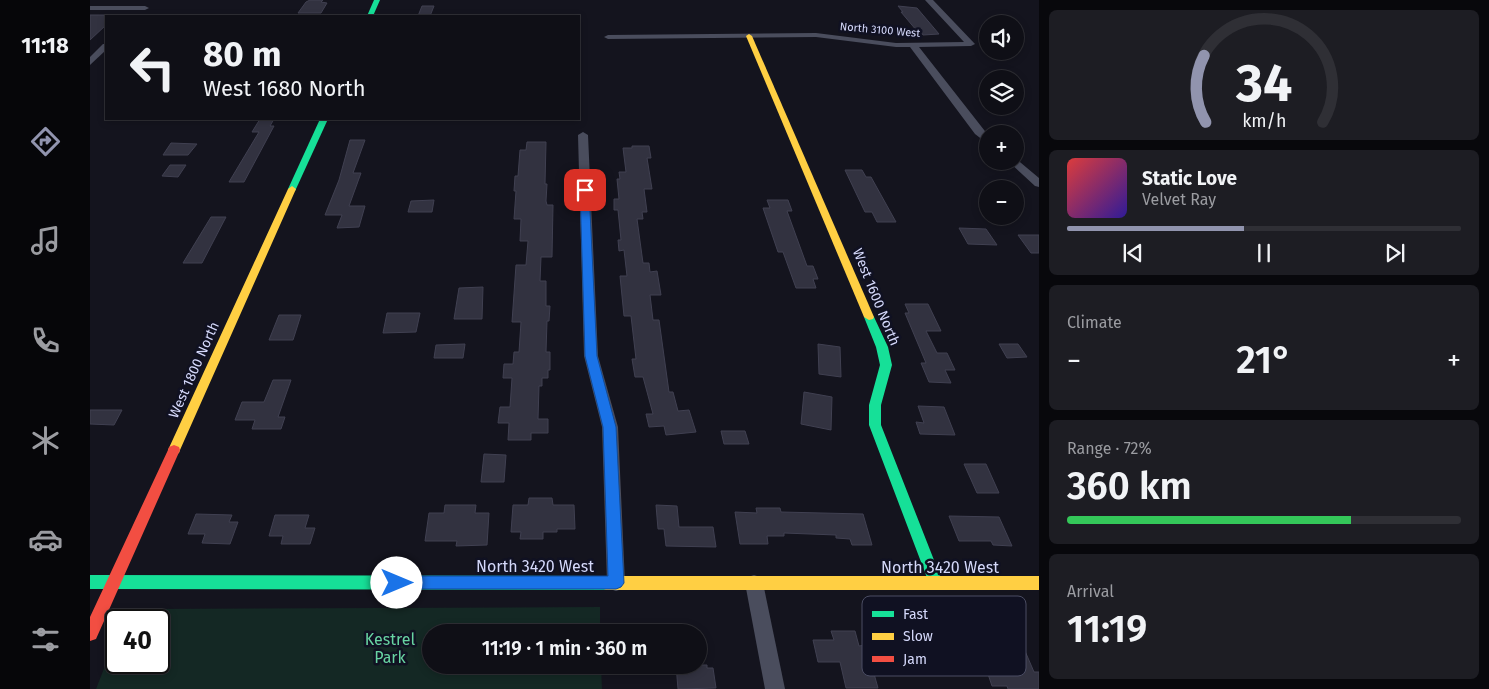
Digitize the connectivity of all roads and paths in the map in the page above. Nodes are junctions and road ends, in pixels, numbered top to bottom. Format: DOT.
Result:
graph roads {
  1 [pos="153,0"];
  2 [pos="377,0"];
  3 [pos="928,0"];
  4 [pos="90,8"];
  5 [pos="145,8"];
  6 [pos="137,15"];
  7 [pos="370,15"];
  8 [pos="749,36"];
  9 [pos="608,37"];
  10 [pos="913,45"];
  11 [pos="105,47"];
  12 [pos="90,62"];
  13 [pos="324,120"];
  14 [pos="979,133"];
  15 [pos="583,135"];
  16 [pos="1024,170"];
  17 [pos="1039,184"];
  18 [pos="90,582"];
  19 [pos="114,582"];
  20 [pos="616,583"];
  21 [pos="754,583"];
  22 [pos="936,583"];
  23 [pos="1039,583"];
  24 [pos="90,634"];
  25 [pos="775,689"];
  1 -- 5 [label="street"];
  2 -- 7 [label="street"];
  3 -- 10 [label="street, North 3100 West"];
  4 -- 5 [label="street"];
  5 -- 6 [label="street"];
  8 -- 9 [label="street, North 3100 West"];
  8 -- 10 [label="street, North 3100 West"];
  8 -- 22 [label="street, West 1600 North"];
  10 -- 14 [label="street"];
  11 -- 12 [label="street"];
  13 -- 19 [label="street, West 1800 North"];
  15 -- 20 [label="street"];
  16 -- 17 [label="street"];
  18 -- 19 [label="street, North 3420 West"];
  19 -- 20 [label="street, North 3420 West"];
  19 -- 24 [label="street, West 1800 North"];
  20 -- 21 [label="street, North 3420 West"];
  21 -- 22 [label="street, North 3420 West"];
  21 -- 25 [label="street"];
  22 -- 23 [label="street, North 3420 West"];
}
